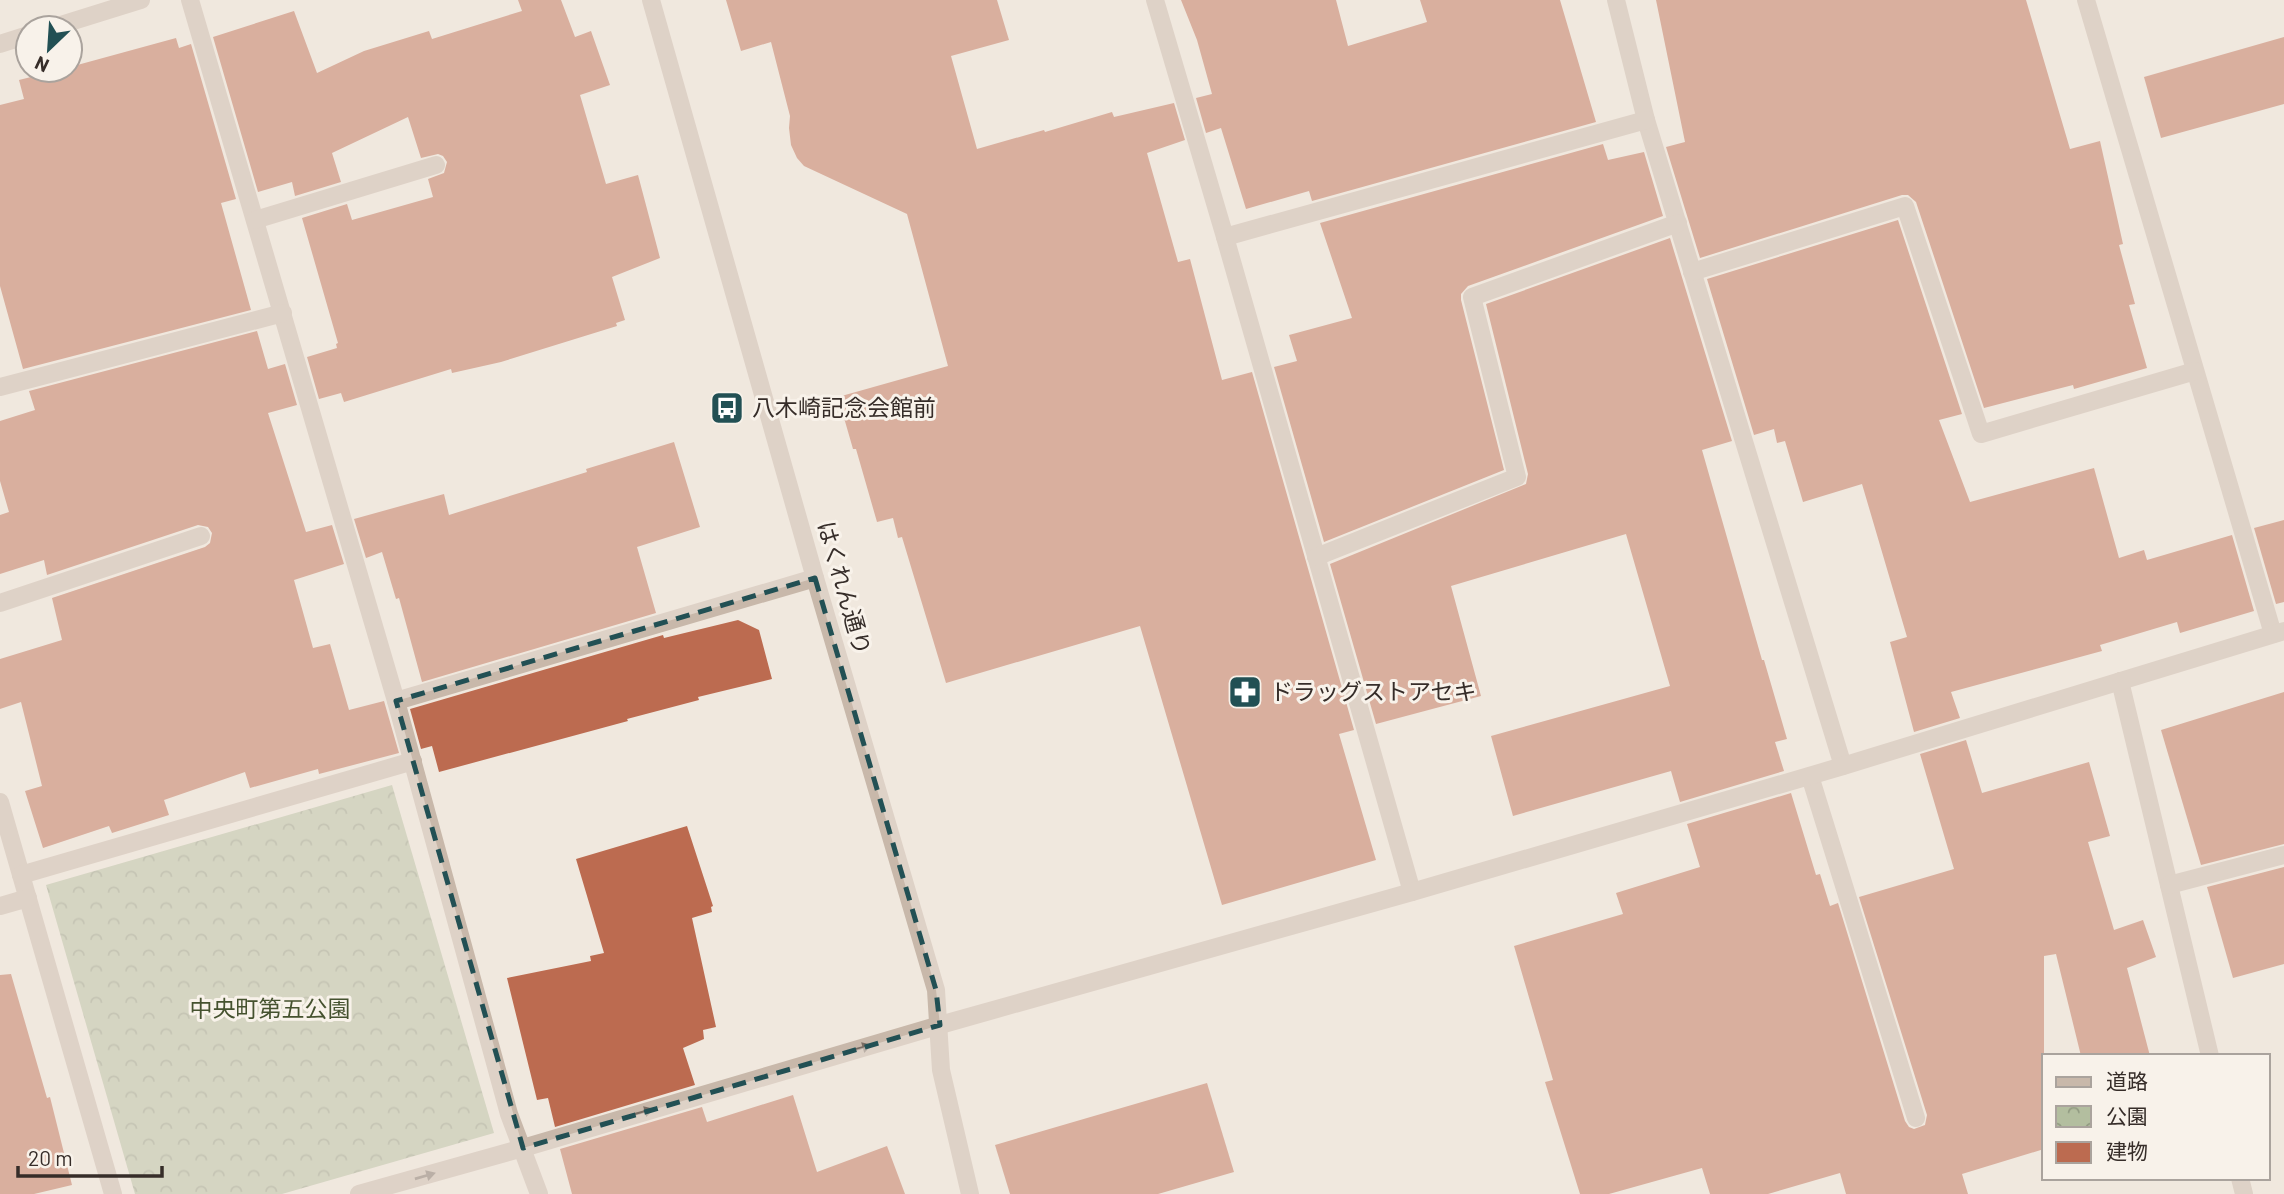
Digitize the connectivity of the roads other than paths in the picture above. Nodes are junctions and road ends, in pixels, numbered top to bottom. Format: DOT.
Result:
graph roads {
  1 [pos="141,0"];
  2 [pos="190,0"];
  3 [pos="651,0"];
  4 [pos="1155,0"];
  5 [pos="1616,0"];
  6 [pos="2086,0"];
  7 [pos="84,18"];
  8 [pos="1646,120"];
  9 [pos="436,165"];
  10 [pos="255,220"];
  11 [pos="1678,223"];
  12 [pos="1225,237"];
  13 [pos="1692,272"];
  14 [pos="283,313"];
  15 [pos="2195,371"];
  16 [pos="0,387"];
  17 [pos="201,536"];
  18 [pos="1316,557"];
  19 [pos="815,578"];
  20 [pos="0,603"];
  21 [pos="2279,632"];
  22 [pos="2120,681"];
  23 [pos="396,701"];
  24 [pos="413,761"];
  25 [pos="1843,766"];
  26 [pos="1810,776"];
  27 [pos="0,802"];
  28 [pos="2284,855"];
  29 [pos="21,876"];
  30 [pos="2169,885"];
  31 [pos="1412,892"];
  32 [pos="27,898"];
  33 [pos="0,906"];
  34 [pos="940,1025"];
  35 [pos="2210,1054"];
  36 [pos="1916,1118"];
  37 [pos="523,1148"];
  38 [pos="113,1194"];
  39 [pos="359,1194"];
  40 [pos="539,1194"];
  41 [pos="970,1194"];
  1 -- 7 [label="street"];
  2 -- 10 [label="street"];
  3 -- 19 [label="street, はくれん通り"];
  4 -- 12 [label="street"];
  5 -- 8 [label="street"];
  6 -- 15 [label="street"];
  8 -- 11 [label="street"];
  8 -- 12 [label="street"];
  9 -- 10 [label="street"];
  10 -- 14 [label="street"];
  11 -- 13 [label="street"];
  11 -- 18 [label="street"];
  12 -- 18 [label="street"];
  13 -- 15 [label="street"];
  13 -- 25 [label="street"];
  14 -- 16 [label="street"];
  14 -- 23 [label="street"];
  15 -- 21 [label="street"];
  17 -- 20 [label="street"];
  18 -- 31 [label="street"];
  19 -- 23 [label="street"];
  19 -- 34 [label="street, はくれん通り"];
  21 -- 22 [label="street"];
  22 -- 25 [label="street"];
  22 -- 30 [label="street"];
  23 -- 24 [label="street"];
  24 -- 29 [label="street"];
  24 -- 37 [label="street"];
  25 -- 26 [label="street"];
  26 -- 31 [label="street"];
  26 -- 36 [label="street"];
  27 -- 29 [label="street"];
  28 -- 30 [label="street"];
  29 -- 32 [label="street"];
  30 -- 35 [label="street"];
  31 -- 34 [label="street"];
  32 -- 33 [label="street"];
  32 -- 38 [label="street"];
  37 -- 34 [label="street, one-way"];
  34 -- 41 [label="street, はくれん通り"];
  39 -- 37 [label="street, one-way"];
  37 -- 40 [label="street"];
}
